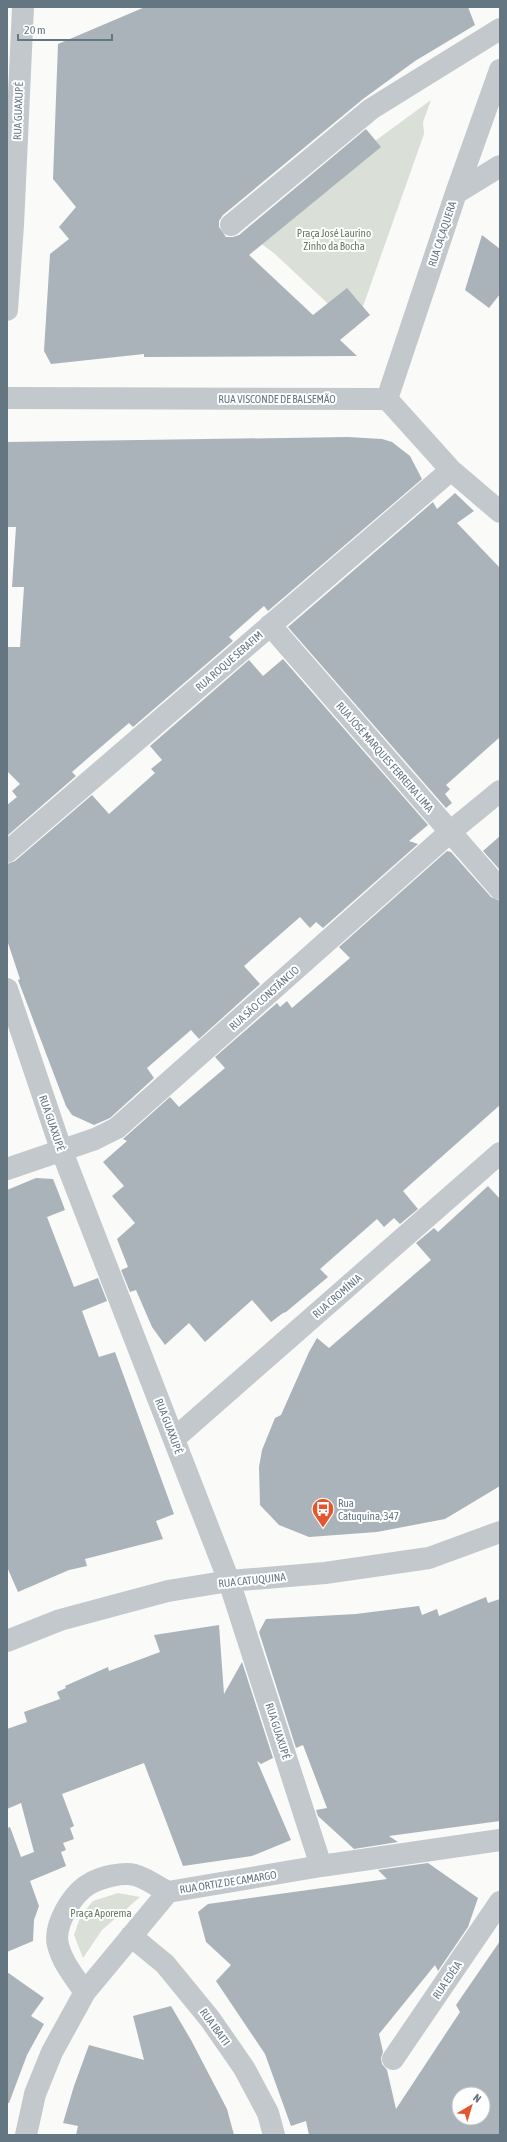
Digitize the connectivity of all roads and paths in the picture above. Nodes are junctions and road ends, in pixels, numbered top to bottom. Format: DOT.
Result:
graph roads {
  1 [pos="28,10"];
  2 [pos="500,29"];
  3 [pos="500,70"];
  4 [pos="500,166"];
  5 [pos="456,194"];
  6 [pos="231,225"];
  7 [pos="9,266"];
  8 [pos="7,310"];
  9 [pos="7,398"];
  10 [pos="387,400"];
  11 [pos="451,470"];
  12 [pos="500,512"];
  13 [pos="270,625"];
  14 [pos="500,791"];
  15 [pos="450,832"];
  16 [pos="7,852"];
  17 [pos="500,889"];
  18 [pos="7,989"];
  19 [pos="61,1149"];
  20 [pos="500,1153"];
  21 [pos="7,1169"];
  22 [pos="174,1438"];
  23 [pos="500,1532"];
  24 [pos="229,1581"];
  25 [pos="7,1641"];
  26 [pos="500,1840"];
  27 [pos="321,1866"];
  28 [pos="168,1892"];
  29 [pos="500,1902"];
  30 [pos="131,1936"];
  31 [pos="85,1992"];
  32 [pos="393,2059"];
  33 [pos="26,2135"];
  34 [pos="274,2135"];
  1 -- 7 [label="street, RUA GUAXUPÉ"];
  2 -- 6 [label="street"];
  3 -- 5 [label="street, RUA CAÇAQUERA"];
  4 -- 5 [label="street"];
  5 -- 10 [label="street, RUA CAÇAQUERA"];
  7 -- 8 [label="street, RUA GUAXUPÉ"];
  9 -- 10 [label="street, RUA VISCONDE DE BALSEMÃO"];
  10 -- 11 [label="street"];
  11 -- 12 [label="street"];
  11 -- 13 [label="street, RUA ROQUE SERAFIM"];
  13 -- 15 [label="street, RUA JOSÉ MARQUES FERREIRA LIMA"];
  13 -- 16 [label="street, RUA ROQUE SERAFIM"];
  14 -- 15 [label="street, RUA SÃO CONSTÂNCIO"];
  15 -- 17 [label="street, RUA JOSÉ MARQUES FERREIRA LIMA"];
  15 -- 19 [label="street, RUA SÃO CONSTÂNCIO"];
  18 -- 19 [label="street, RUA GUAXUPÉ"];
  19 -- 21 [label="street, RUA SÃO CONSTÂNCIO"];
  19 -- 22 [label="street, RUA GUAXUPÉ"];
  20 -- 22 [label="street, RUA CROMÍNIA"];
  22 -- 24 [label="street, RUA GUAXUPÉ"];
  23 -- 24 [label="street, RUA CATUQUINA"];
  24 -- 25 [label="street, RUA CATUQUINA"];
  24 -- 27 [label="street, RUA GUAXUPÉ"];
  26 -- 27 [label="street, RUA ORTIZ DE CAMARGO"];
  27 -- 28 [label="street, RUA ORTIZ DE CAMARGO"];
  28 -- 30 [label="street, RUA ORTIZ DE CAMARGO"];
  28 -- 31 [label="street"];
  29 -- 32 [label="street, RUA EDÉIA"];
  30 -- 31 [label="street, RUA ORTIZ DE CAMARGO"];
  30 -- 34 [label="street, RUA IBAITI"];
  31 -- 33 [label="street, RUA ORTIZ DE CAMARGO"];
}
